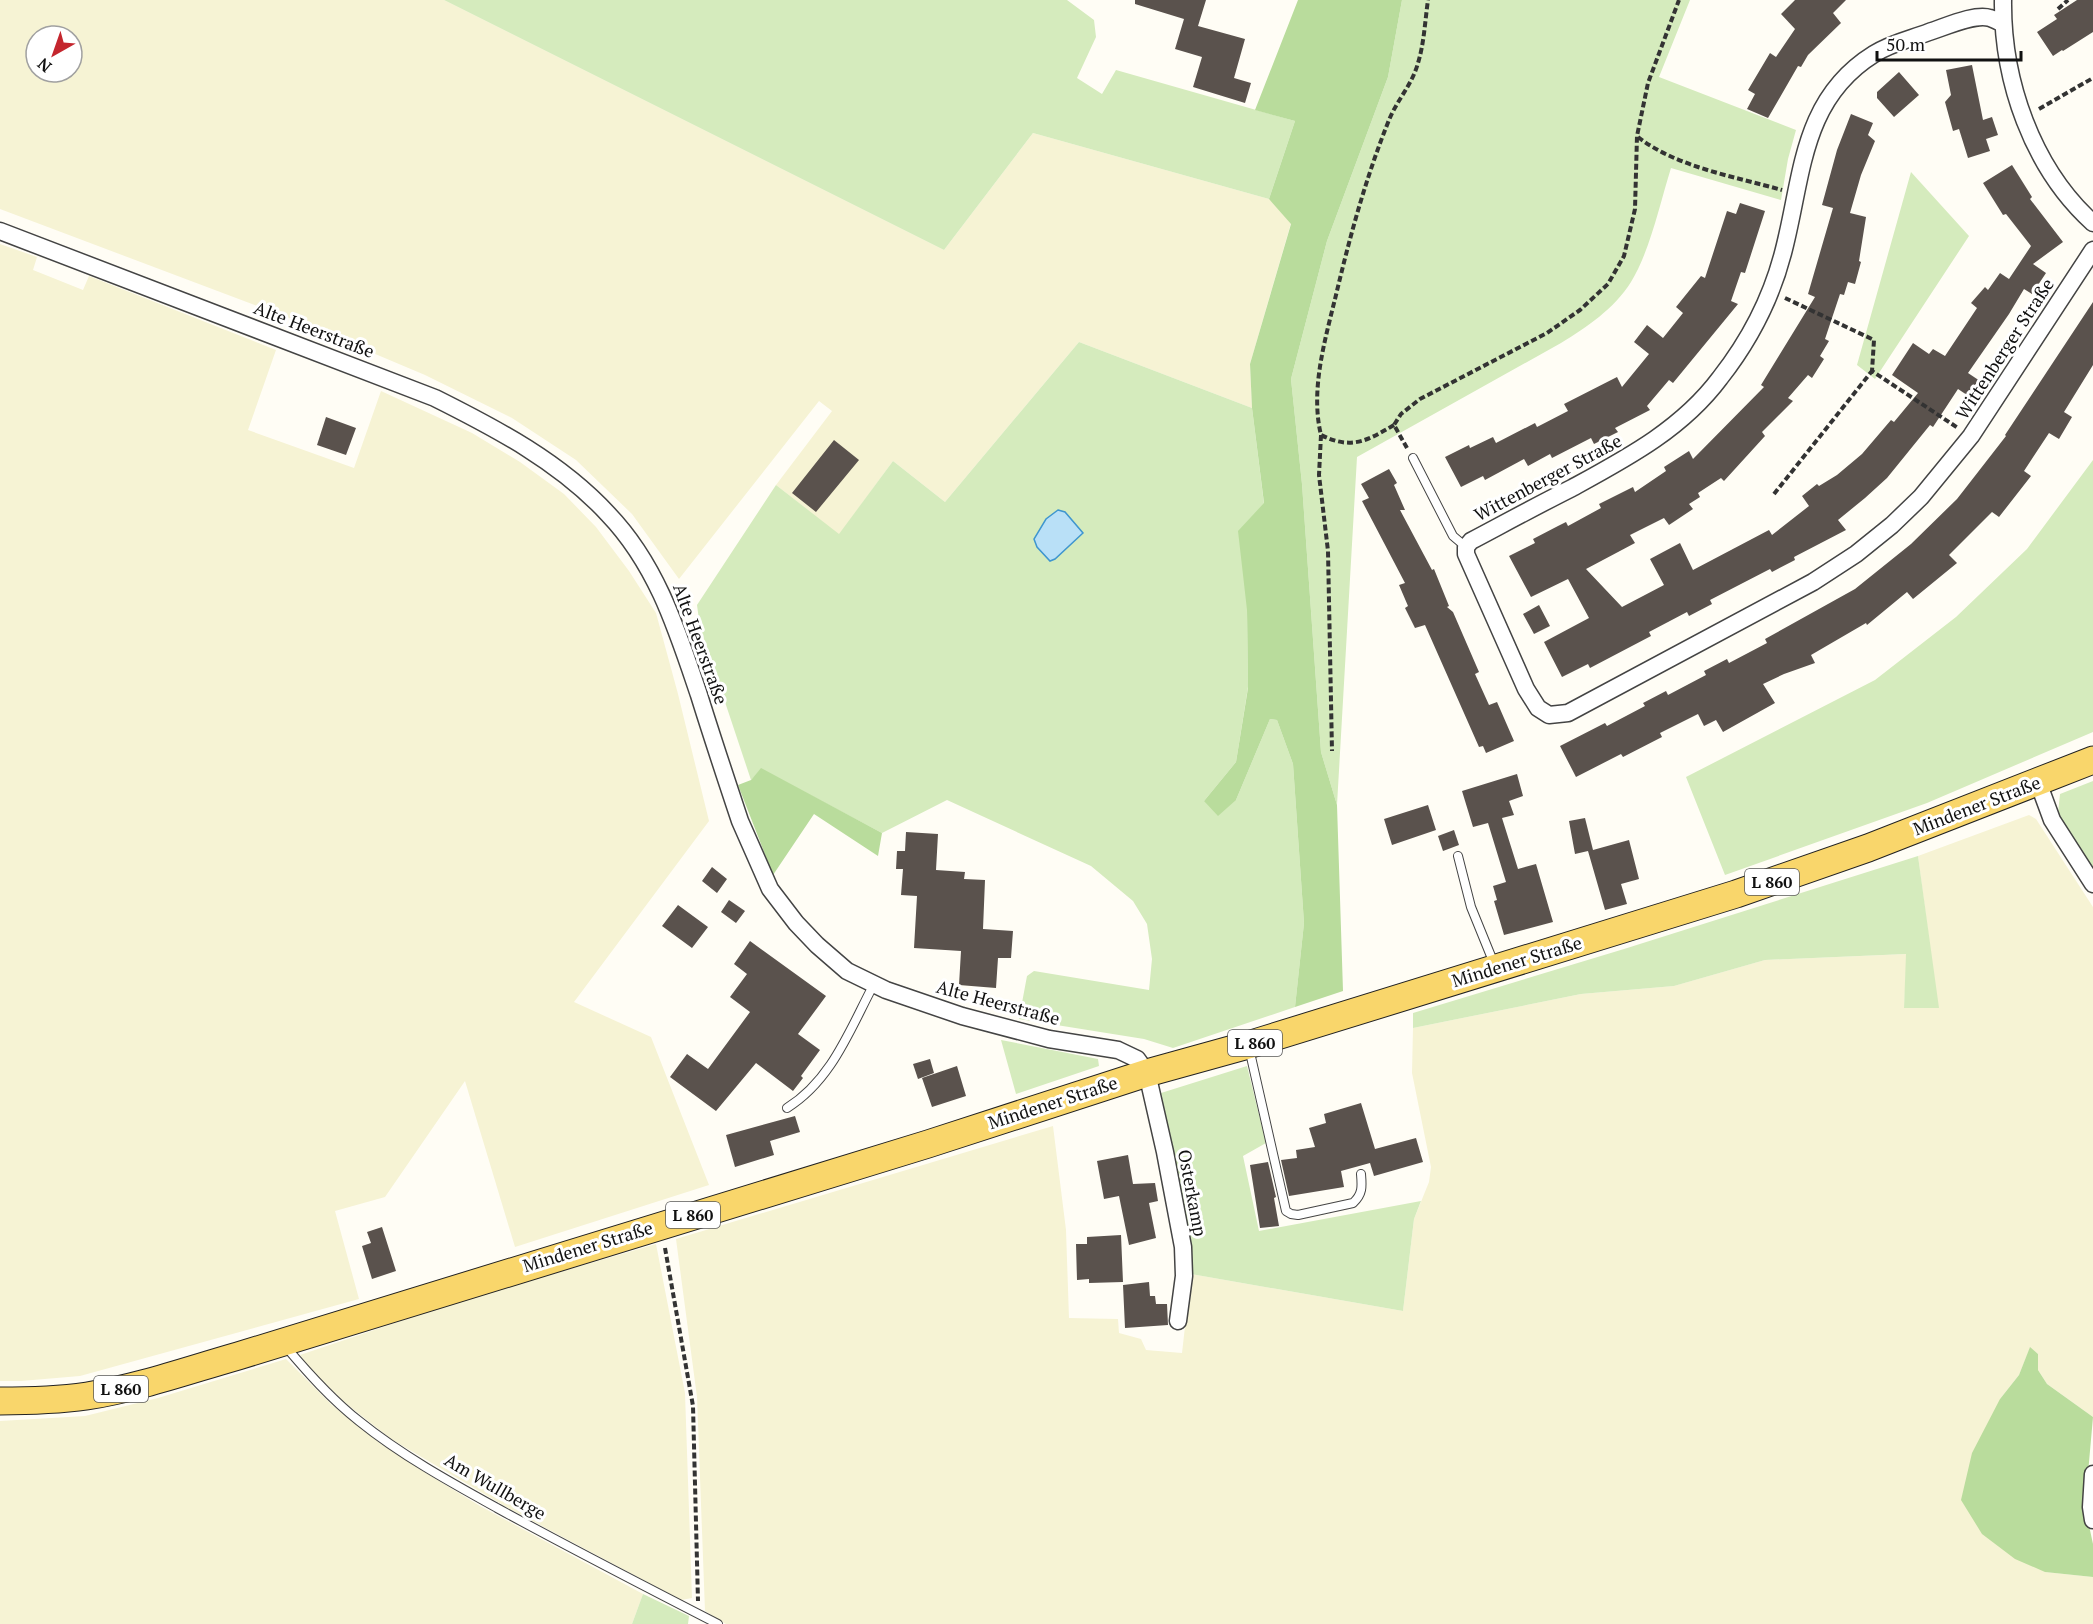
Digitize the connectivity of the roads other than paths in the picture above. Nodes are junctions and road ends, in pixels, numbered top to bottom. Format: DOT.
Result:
graph roads {
  1 [pos="2003,0"];
  2 [pos="2002,24"];
  3 [pos="2093,223"];
  4 [pos="0,231"];
  5 [pos="2093,250"];
  6 [pos="1413,458"];
  7 [pos="1466,547"];
  8 [pos="2093,760"];
  9 [pos="2038,782"];
  10 [pos="1458,856"];
  11 [pos="2093,884"];
  12 [pos="1497,969"];
  13 [pos="874,984"];
  14 [pos="1248,1045"];
  15 [pos="1147,1073"];
  16 [pos="786,1108"];
  17 [pos="1361,1174"];
  18 [pos="1178,1322"];
  19 [pos="281,1342"];
  20 [pos="0,1401"];
  21 [pos="2093,1474"];
  22 [pos="2093,1520"];
  23 [pos="718,1624"];
  1 -- 2 [label="street"];
  2 -- 3 [label="street"];
  2 -- 7 [label="street, Wittenberger Straße"];
  4 -- 13 [label="street, Alte Heerstraße"];
  5 -- 7 [label="street, Wittenberger Straße"];
  6 -- 7 [label="lane"];
  8 -- 9 [label="main road, Mindener Straße / L 860"];
  9 -- 11 [label="street"];
  9 -- 12 [label="main road, Mindener Straße / L 860"];
  10 -- 12 [label="lane"];
  12 -- 14 [label="main road, Mindener Straße / L 860"];
  13 -- 15 [label="street, Alte Heerstraße"];
  13 -- 16 [label="lane"];
  14 -- 15 [label="main road, Mindener Straße / L 860"];
  14 -- 17 [label="lane"];
  15 -- 18 [label="street, Osterkamp"];
  15 -- 19 [label="main road, Mindener Straße / L 860"];
  19 -- 20 [label="main road, Mindener Straße / L 860"];
  19 -- 23 [label="lane, Am Wullberge"];
  21 -- 22 [label="street"];
}
